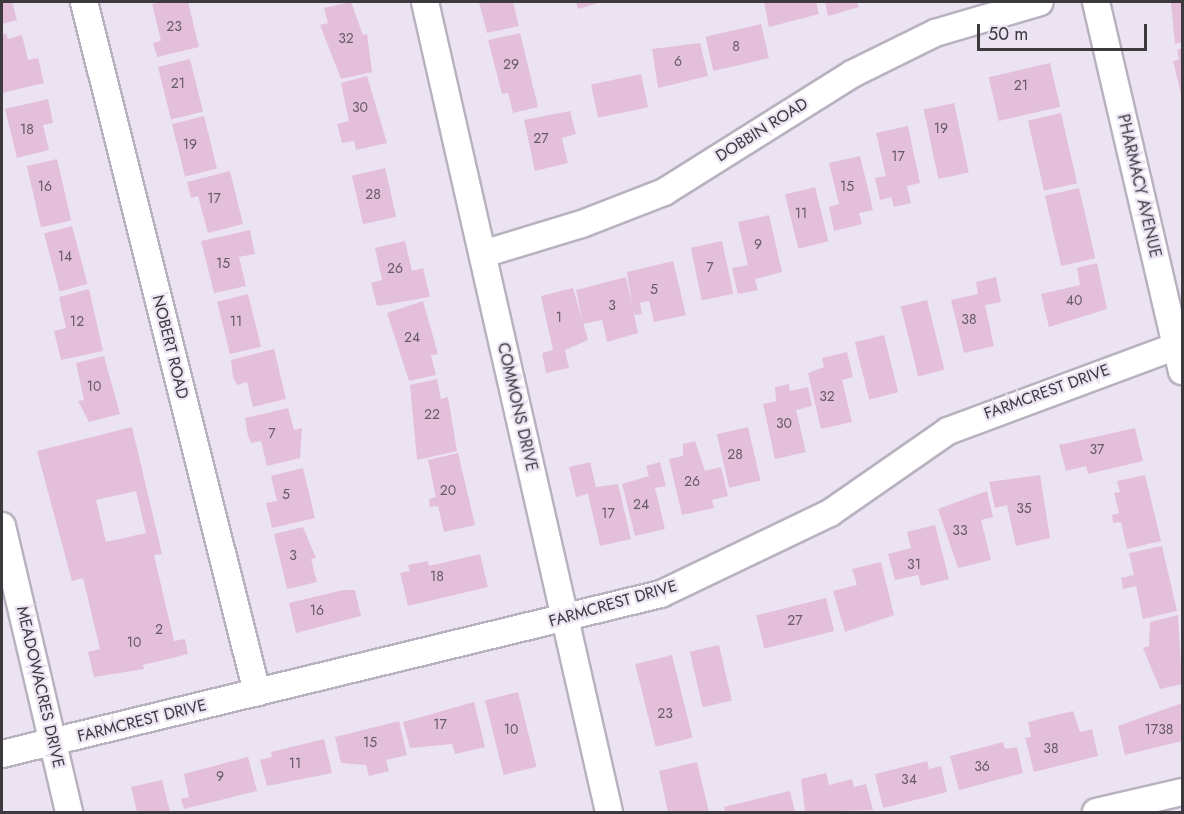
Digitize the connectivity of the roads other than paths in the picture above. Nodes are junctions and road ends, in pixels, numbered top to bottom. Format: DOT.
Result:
graph roads {
  1 [pos="84,2"];
  2 [pos="425,2"];
  3 [pos="1040,2"];
  4 [pos="1096,2"];
  5 [pos="483,254"];
  6 [pos="1180,345"];
  7 [pos="1182,371"];
  8 [pos="2,526"];
  9 [pos="563,620"];
  10 [pos="257,693"];
  11 [pos="52,742"];
  12 [pos="2,754"];
  13 [pos="1182,792"];
  14 [pos="69,813"];
  15 [pos="609,813"];
  16 [pos="1096,813"];
  1 -- 10 [label="street, NOBERT ROAD"];
  2 -- 5 [label="street, COMMONS DRIVE"];
  3 -- 5 [label="street, DOBBIN ROAD"];
  4 -- 6 [label="street, PHARMACY AVENUE"];
  5 -- 9 [label="street, COMMONS DRIVE"];
  6 -- 7 [label="street, PHARMACY AVENUE"];
  6 -- 9 [label="street, FARMCREST DRIVE"];
  8 -- 11 [label="street, MEADOWACRES DRIVE"];
  9 -- 10 [label="street, FARMCREST DRIVE"];
  9 -- 15 [label="street, COMMONS DRIVE"];
  10 -- 11 [label="street, FARMCREST DRIVE"];
  11 -- 12 [label="street, FARMCREST DRIVE"];
  11 -- 14 [label="street, MEADOWACRES DRIVE"];
  13 -- 16 [label="street"];
}
